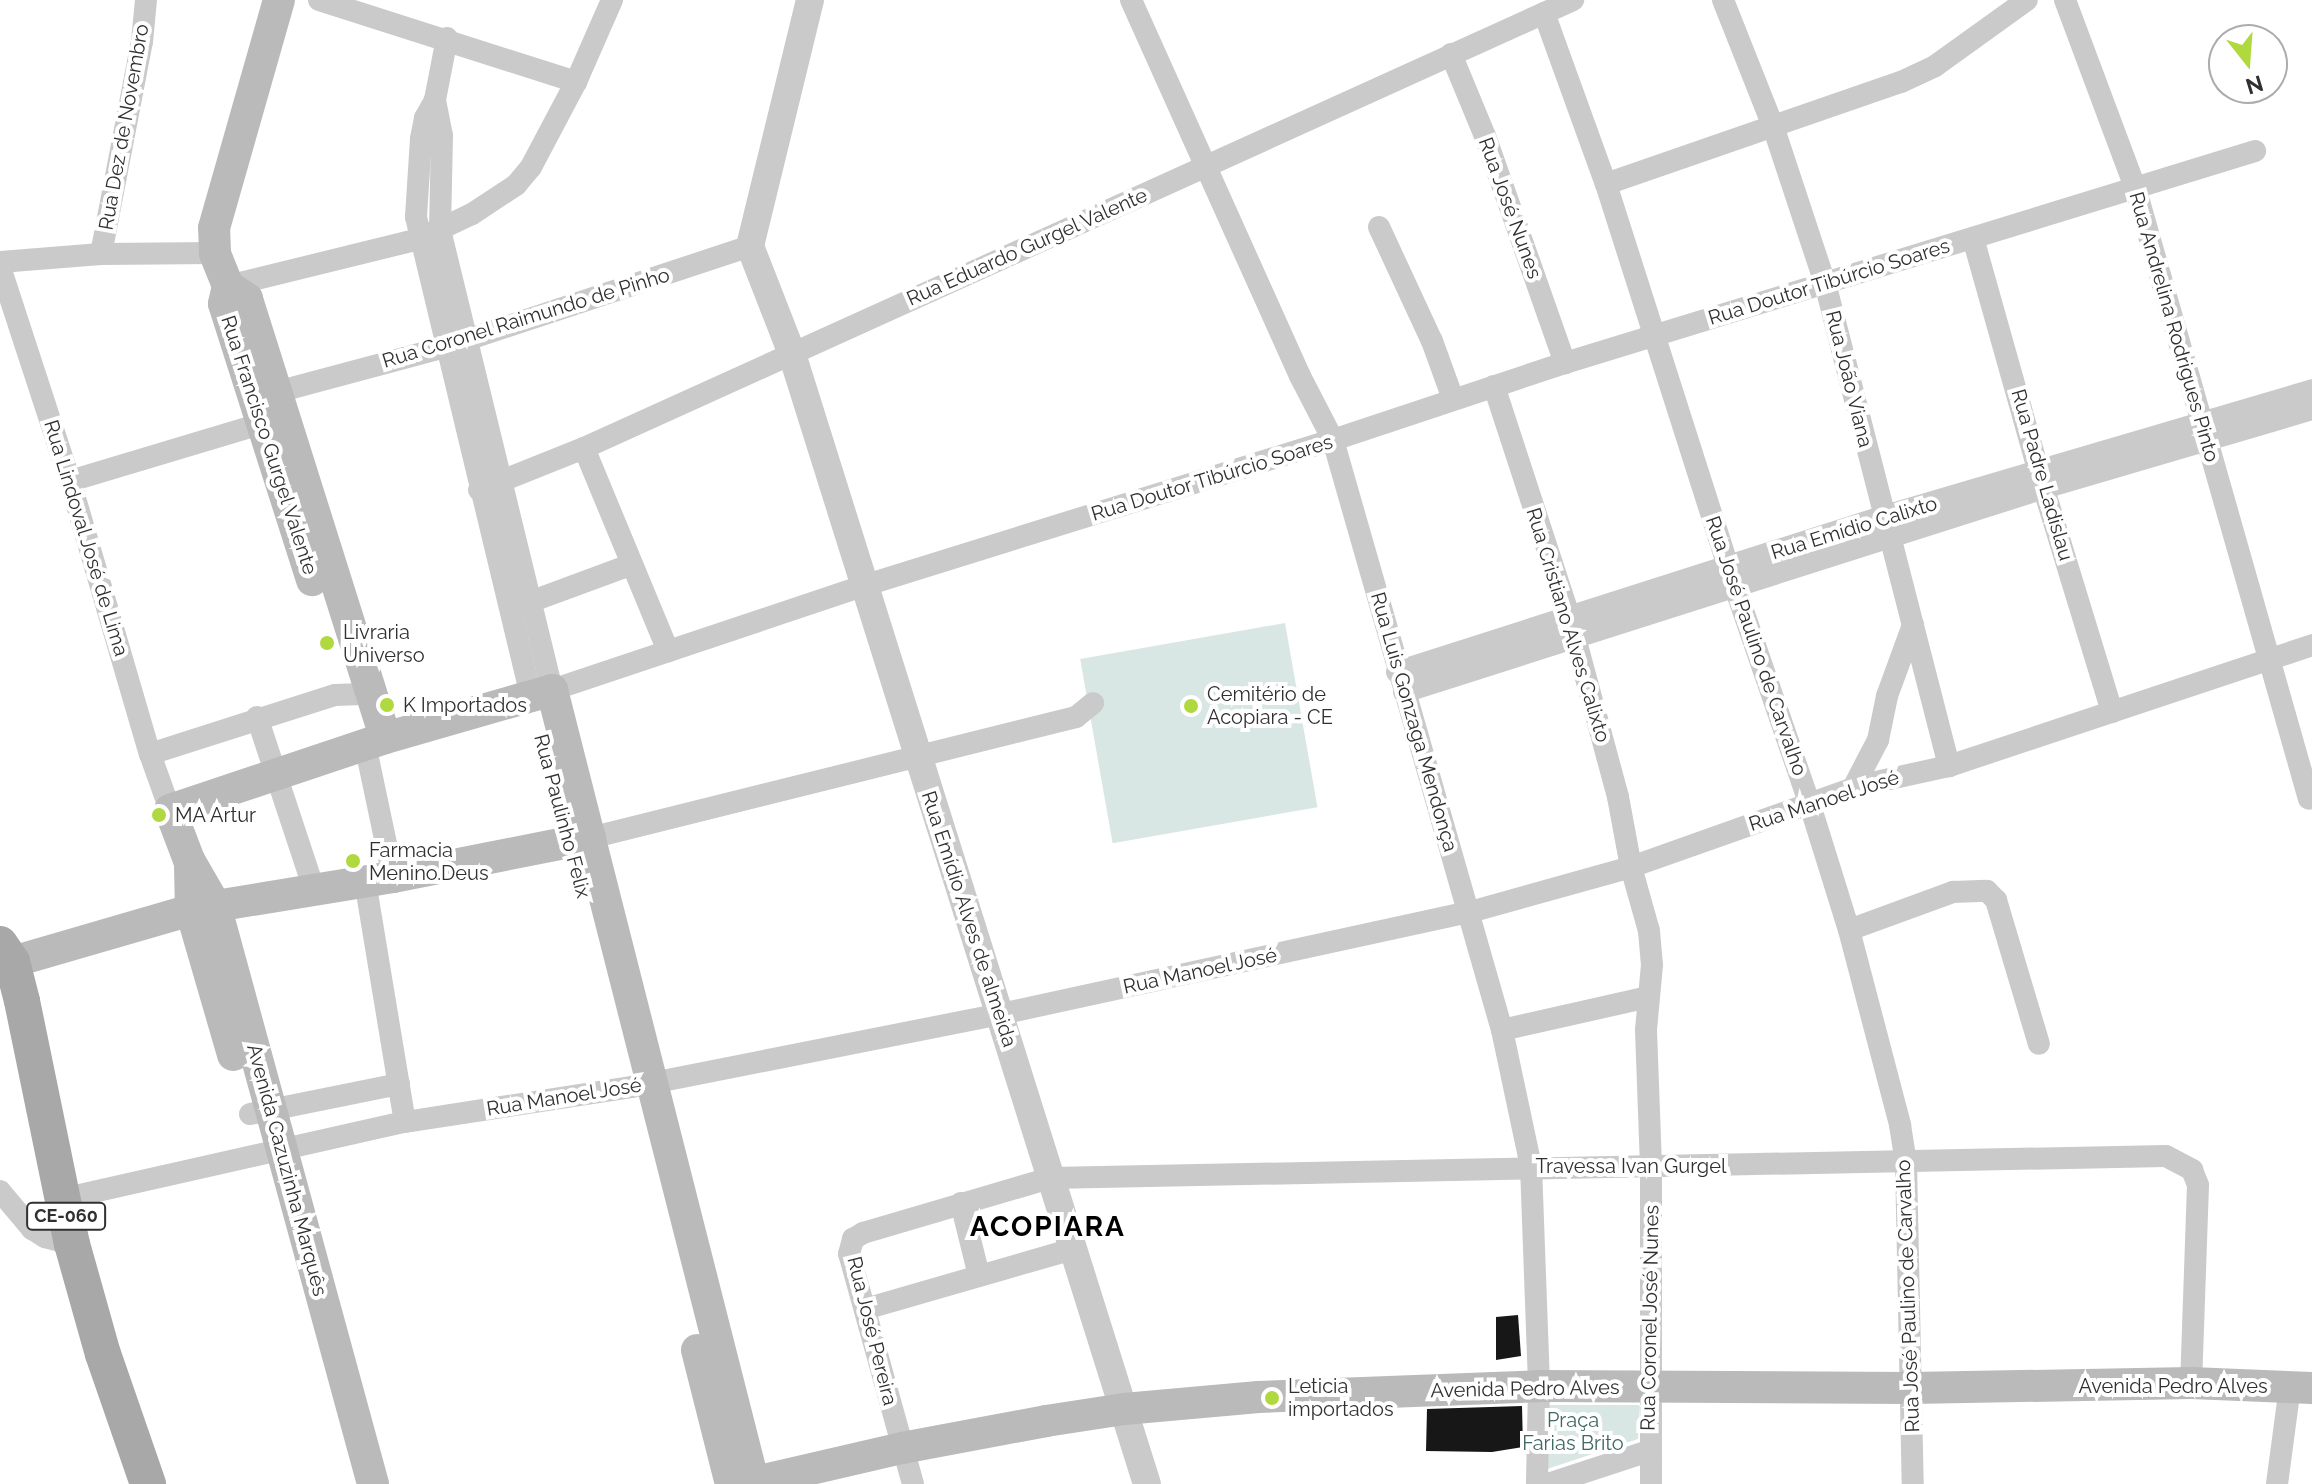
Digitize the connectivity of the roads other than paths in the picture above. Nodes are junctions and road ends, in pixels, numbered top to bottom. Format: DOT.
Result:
graph roads {
  1 [pos="146,0"];
  2 [pos="279,0"];
  3 [pos="319,0"];
  4 [pos="612,0"];
  5 [pos="810,0"];
  6 [pos="1131,0"];
  7 [pos="1573,0"];
  8 [pos="1723,0"];
  9 [pos="2027,0"];
  10 [pos="2065,0"];
  11 [pos="1544,13"];
  12 [pos="447,38"];
  13 [pos="1451,54"];
  14 [pos="576,82"];
  15 [pos="1774,129"];
  16 [pos="2255,151"];
  17 [pos="1206,165"];
  18 [pos="1606,184"];
  19 [pos="2135,187"];
  20 [pos="1379,227"];
  21 [pos="430,234"];
  22 [pos="1973,238"];
  23 [pos="750,246"];
  24 [pos="215,253"];
  25 [pos="101,254"];
  26 [pos="0,264"];
  27 [pos="1825,283"];
  28 [pos="228,286"];
  29 [pos="1656,335"];
  30 [pos="457,343"];
  31 [pos="792,354"];
  32 [pos="1565,363"];
  33 [pos="1494,386"];
  34 [pos="2312,390"];
  35 [pos="1453,399"];
  36 [pos="270,407"];
  37 [pos="2312,409"];
  38 [pos="2203,432"];
  39 [pos="1333,440"];
  40 [pos="584,448"];
  41 [pos="2042,480"];
  42 [pos="70,481"];
  43 [pos="501,482"];
  44 [pos="479,490"];
  45 [pos="1887,526"];
  46 [pos="630,565"];
  47 [pos="1732,576"];
  48 [pos="863,586"];
  49 [pos="533,603"];
  50 [pos="510,608"];
  51 [pos="1913,625"];
  52 [pos="1572,628"];
  53 [pos="2312,645"];
  54 [pos="668,651"];
  55 [pos="2267,658"];
  56 [pos="1400,682"];
  57 [pos="541,693"];
  58 [pos="360,694"];
  59 [pos="1093,703"];
  60 [pos="2112,712"];
  61 [pos="257,717"];
  62 [pos="375,741"];
  63 [pos="150,754"];
  64 [pos="917,757"];
  65 [pos="1949,766"];
  66 [pos="277,773"];
  67 [pos="1853,788"];
  68 [pos="2309,799"];
  69 [pos="1810,805"];
  70 [pos="170,810"];
  71 [pos="580,841"];
  72 [pos="1631,867"];
  73 [pos="379,879"];
  74 [pos="314,889"];
  75 [pos="203,908"];
  76 [pos="1470,912"];
  77 [pos="1849,930"];
  78 [pos="6,953"];
  79 [pos="1648,997"];
  80 [pos="1001,1014"];
  81 [pos="1502,1030"];
  82 [pos="2039,1044"];
  83 [pos="399,1084"];
  84 [pos="642,1085"];
  85 [pos="260,1112"];
  86 [pos="405,1122"];
  87 [pos="272,1151"];
  88 [pos="1906,1163"];
  89 [pos="1531,1166"];
  90 [pos="1651,1168"];
  91 [pos="1050,1178"];
  92 [pos="0,1191"];
  93 [pos="62,1199"];
  94 [pos="961,1203"];
  95 [pos="72,1244"];
  96 [pos="1073,1249"];
  97 [pos="979,1276"];
  98 [pos="865,1309"];
  99 [pos="2191,1383"];
  100 [pos="1539,1386"];
  101 [pos="1649,1387"];
  102 [pos="2301,1387"];
  103 [pos="1911,1388"];
  104 [pos="1124,1409"];
  105 [pos="902,1448"];
  106 [pos="1649,1451"];
  107 [pos="148,1484"];
  108 [pos="353,1484"];
  109 [pos="373,1484"];
  110 [pos="746,1484"];
  111 [pos="913,1484"];
  112 [pos="1147,1484"];
  113 [pos="1537,1484"];
  114 [pos="1548,1484"];
  115 [pos="1651,1484"];
  116 [pos="1913,1484"];
  117 [pos="2277,1484"];
  1 -- 25 [label="street, Rua Dez de Novembro"];
  2 -- 24 [label="main road"];
  3 -- 12 [label="street"];
  4 -- 14 [label="street"];
  5 -- 23 [label="street"];
  6 -- 17 [label="street, Rua Luis Gonzaga Mendonça"];
  7 -- 11 [label="street, Rua Eduardo Gurgel Valente"];
  8 -- 15 [label="street, Rua João Viana"];
  9 -- 15 [label="street"];
  10 -- 19 [label="street, Rua Andrelina Rodrigues Pinto"];
  11 -- 13 [label="street, Rua Eduardo Gurgel Valente"];
  11 -- 18 [label="street, Rua José Paulino de Carvalho"];
  12 -- 14 [label="street"];
  12 -- 21 [label="street, Rua Paulinho Felix"];
  13 -- 17 [label="street, Rua Eduardo Gurgel Valente"];
  13 -- 32 [label="street, Rua José Nunes"];
  14 -- 21 [label="street"];
  15 -- 18 [label="street"];
  15 -- 27 [label="street, Rua João Viana"];
  16 -- 19 [label="street, Rua Doutor Tibúrcio Soares"];
  17 -- 31 [label="street, Rua Eduardo Gurgel Valente"];
  17 -- 39 [label="street, Rua Luis Gonzaga Mendonça"];
  18 -- 29 [label="street, Rua José Paulino de Carvalho"];
  19 -- 22 [label="street, Rua Doutor Tibúrcio Soares"];
  19 -- 38 [label="street, Rua Andrelina Rodrigues Pinto"];
  20 -- 35 [label="street"];
  21 -- 28 [label="street"];
  21 -- 30 [label="street, Rua Paulinho Felix"];
  22 -- 27 [label="street, Rua Doutor Tibúrcio Soares"];
  22 -- 41 [label="street, Rua Padre Ladislau"];
  23 -- 30 [label="street, Rua Coronel Raimundo de Pinho"];
  23 -- 31 [label="street, Rua Emídio Alves de almeida"];
  24 -- 25 [label="street"];
  24 -- 28 [label="main road, Rua Francisco Gurgel Valente"];
  25 -- 26 [label="street"];
  26 -- 42 [label="street, Rua Lindoval José de Lima"];
  27 -- 29 [label="street, Rua Doutor Tibúrcio Soares"];
  27 -- 45 [label="street, Rua João Viana"];
  28 -- 36 [label="main road, Rua Francisco Gurgel Valente"];
  29 -- 32 [label="street, Rua Doutor Tibúrcio Soares"];
  29 -- 47 [label="street, Rua José Paulino de Carvalho"];
  30 -- 36 [label="street, Rua Coronel Raimundo de Pinho"];
  30 -- 43 [label="street, Rua Paulinho Felix"];
  30 -- 44 [label="street, Rua Paulinho Felix"];
  31 -- 40 [label="street, Rua Eduardo Gurgel Valente"];
  31 -- 48 [label="street, Rua Emídio Alves de almeida"];
  32 -- 33 [label="street, Rua Doutor Tibúrcio Soares"];
  33 -- 35 [label="street, Rua Doutor Tibúrcio Soares"];
  33 -- 52 [label="street, Rua Cristiano Alves Calixto"];
  34 -- 38 [label="street, Rua Emídio Calixto"];
  35 -- 39 [label="street, Rua Doutor Tibúrcio Soares"];
  36 -- 42 [label="street, Rua Coronel Raimundo de Pinho"];
  36 -- 58 [label="main road, Rua Francisco Gurgel Valente"];
  37 -- 38 [label="street, Rua Emídio Calixto"];
  38 -- 41 [label="street, Rua Emídio Calixto"];
  38 -- 55 [label="street, Rua Andrelina Rodrigues Pinto"];
  39 -- 48 [label="street, Rua Doutor Tibúrcio Soares"];
  39 -- 56 [label="street, Rua Luis Gonzaga Mendonça"];
  40 -- 43 [label="street, Rua Eduardo Gurgel Valente"];
  40 -- 46 [label="street"];
  41 -- 45 [label="street, Rua Emídio Calixto"];
  41 -- 60 [label="street, Rua Padre Ladislau"];
  42 -- 63 [label="street, Rua Lindoval José de Lima"];
  43 -- 44 [label="street, Rua Eduardo Gurgel Valente"];
  43 -- 49 [label="street, Rua Paulinho Felix"];
  44 -- 50 [label="street, Rua Paulinho Felix"];
  45 -- 47 [label="street, Rua Emídio Calixto"];
  45 -- 51 [label="street, Rua João Viana"];
  46 -- 49 [label="street"];
  46 -- 54 [label="street"];
  47 -- 52 [label="street, Rua Emídio Calixto"];
  47 -- 69 [label="street, Rua José Paulino de Carvalho"];
  48 -- 54 [label="street, Rua Doutor Tibúrcio Soares"];
  48 -- 64 [label="street, Rua Emídio Alves de almeida"];
  49 -- 50 [label="street"];
  49 -- 57 [label="street, Rua Paulinho Felix"];
  50 -- 57 [label="street, Rua Paulinho Felix"];
  51 -- 65 [label="street, Rua João Viana"];
  51 -- 67 [label="street"];
  52 -- 56 [label="street, Rua Emídio Calixto"];
  52 -- 72 [label="street, Rua Cristiano Alves Calixto"];
  53 -- 55 [label="street, Rua Manoel José"];
  54 -- 57 [label="street, Rua Doutor Tibúrcio Soares"];
  55 -- 60 [label="street, Rua Manoel José"];
  55 -- 68 [label="street, Rua Andrelina Rodrigues Pinto"];
  56 -- 76 [label="street, Rua Luis Gonzaga Mendonça"];
  57 -- 62 [label="main road, Rua Doutor Tibúrcio Soares"];
  57 -- 71 [label="main road, Rua Paulinho Felix"];
  58 -- 61 [label="street"];
  58 -- 62 [label="main road, Rua Francisco Gurgel Valente"];
  59 -- 64 [label="street"];
  60 -- 65 [label="street, Rua Manoel José"];
  61 -- 63 [label="street"];
  61 -- 66 [label="street"];
  62 -- 66 [label="main road, Rua Doutor Tibúrcio Soares"];
  62 -- 73 [label="street"];
  63 -- 70 [label="street, Rua Lindoval José de Lima"];
  64 -- 71 [label="street"];
  64 -- 80 [label="street, Rua Emídio Alves de almeida"];
  65 -- 67 [label="street, Rua Manoel José"];
  66 -- 70 [label="main road, Rua Doutor Tibúrcio Soares"];
  66 -- 74 [label="street"];
  67 -- 69 [label="street, Rua Manoel José"];
  69 -- 72 [label="street, Rua Manoel José"];
  69 -- 77 [label="street, Rua José Paulino de Carvalho"];
  70 -- 75 [label="main road, Avenida Cazuzinha Marquês"];
  71 -- 73 [label="main road"];
  71 -- 84 [label="main road, Rua Paulinho Felix"];
  72 -- 76 [label="street, Rua Manoel José"];
  72 -- 79 [label="street, Rua Coronel José Nunes"];
  73 -- 74 [label="main road"];
  73 -- 83 [label="street"];
  74 -- 75 [label="main road"];
  75 -- 78 [label="main road"];
  75 -- 85 [label="main road, Avenida Cazuzinha Marquês"];
  76 -- 80 [label="street, Rua Manoel José"];
  76 -- 81 [label="street, Rua Luis Gonzaga Mendonça"];
  77 -- 82 [label="street"];
  77 -- 88 [label="street, Rua José Paulino de Carvalho"];
  78 -- 93 [label="main road, CE-060"];
  79 -- 81 [label="street"];
  79 -- 90 [label="street, Rua Coronel José Nunes"];
  80 -- 84 [label="street, Rua Manoel José"];
  80 -- 91 [label="street, Rua Emídio Alves de almeida"];
  81 -- 89 [label="street, Rua Luis Gonzaga Mendonça"];
  83 -- 85 [label="street"];
  83 -- 86 [label="street"];
  84 -- 86 [label="street, Rua Manoel José"];
  84 -- 110 [label="main road, Rua Paulinho Felix"];
  85 -- 87 [label="main road, Avenida Cazuzinha Marquês"];
  86 -- 87 [label="street, Rua Manoel José"];
  87 -- 93 [label="street, Rua Manoel José"];
  87 -- 108 [label="main road, Avenida Cazuzinha Marquês"];
  87 -- 109 [label="main road, Avenida Cazuzinha Marquês"];
  88 -- 90 [label="street, Travessa Ivan Gurgel"];
  88 -- 99 [label="street, Travessa Ivan Gurgel"];
  88 -- 103 [label="street, Rua José Paulino de Carvalho"];
  89 -- 90 [label="street, Travessa Ivan Gurgel"];
  89 -- 91 [label="street, Travessa Ivan Gurgel"];
  89 -- 100 [label="street, Rua Luis Gonzaga Mendonça"];
  90 -- 101 [label="street, Rua Coronel José Nunes"];
  91 -- 94 [label="street, Rua José Pereira"];
  91 -- 96 [label="street, Rua Emídio Alves de almeida"];
  92 -- 95 [label="street"];
  93 -- 95 [label="main road, CE-060"];
  94 -- 97 [label="street"];
  94 -- 98 [label="street, Rua José Pereira"];
  95 -- 107 [label="main road, CE-060"];
  96 -- 97 [label="street"];
  96 -- 104 [label="street, Rua Emídio Alves de almeida"];
  97 -- 98 [label="street"];
  98 -- 105 [label="street, Rua José Pereira"];
  99 -- 102 [label="main road, Avenida Pedro Alves"];
  99 -- 103 [label="main road, Avenida Pedro Alves"];
  100 -- 101 [label="main road, Avenida Pedro Alves"];
  100 -- 104 [label="main road, Avenida Pedro Alves"];
  100 -- 113 [label="street, Rua Luis Gonzaga Mendonça"];
  101 -- 103 [label="main road, Avenida Pedro Alves"];
  101 -- 106 [label="street, Rua Coronel José Nunes"];
  102 -- 117 [label="street"];
  103 -- 116 [label="street, Rua José Paulino de Carvalho"];
  104 -- 105 [label="main road, Avenida Pedro Alves"];
  104 -- 112 [label="street, Rua Emídio Alves de almeida"];
  105 -- 110 [label="main road, Avenida Pedro Alves"];
  105 -- 111 [label="street, Rua José Pereira"];
  106 -- 114 [label="street"];
  106 -- 115 [label="street, Rua Coronel José Nunes"];
}
